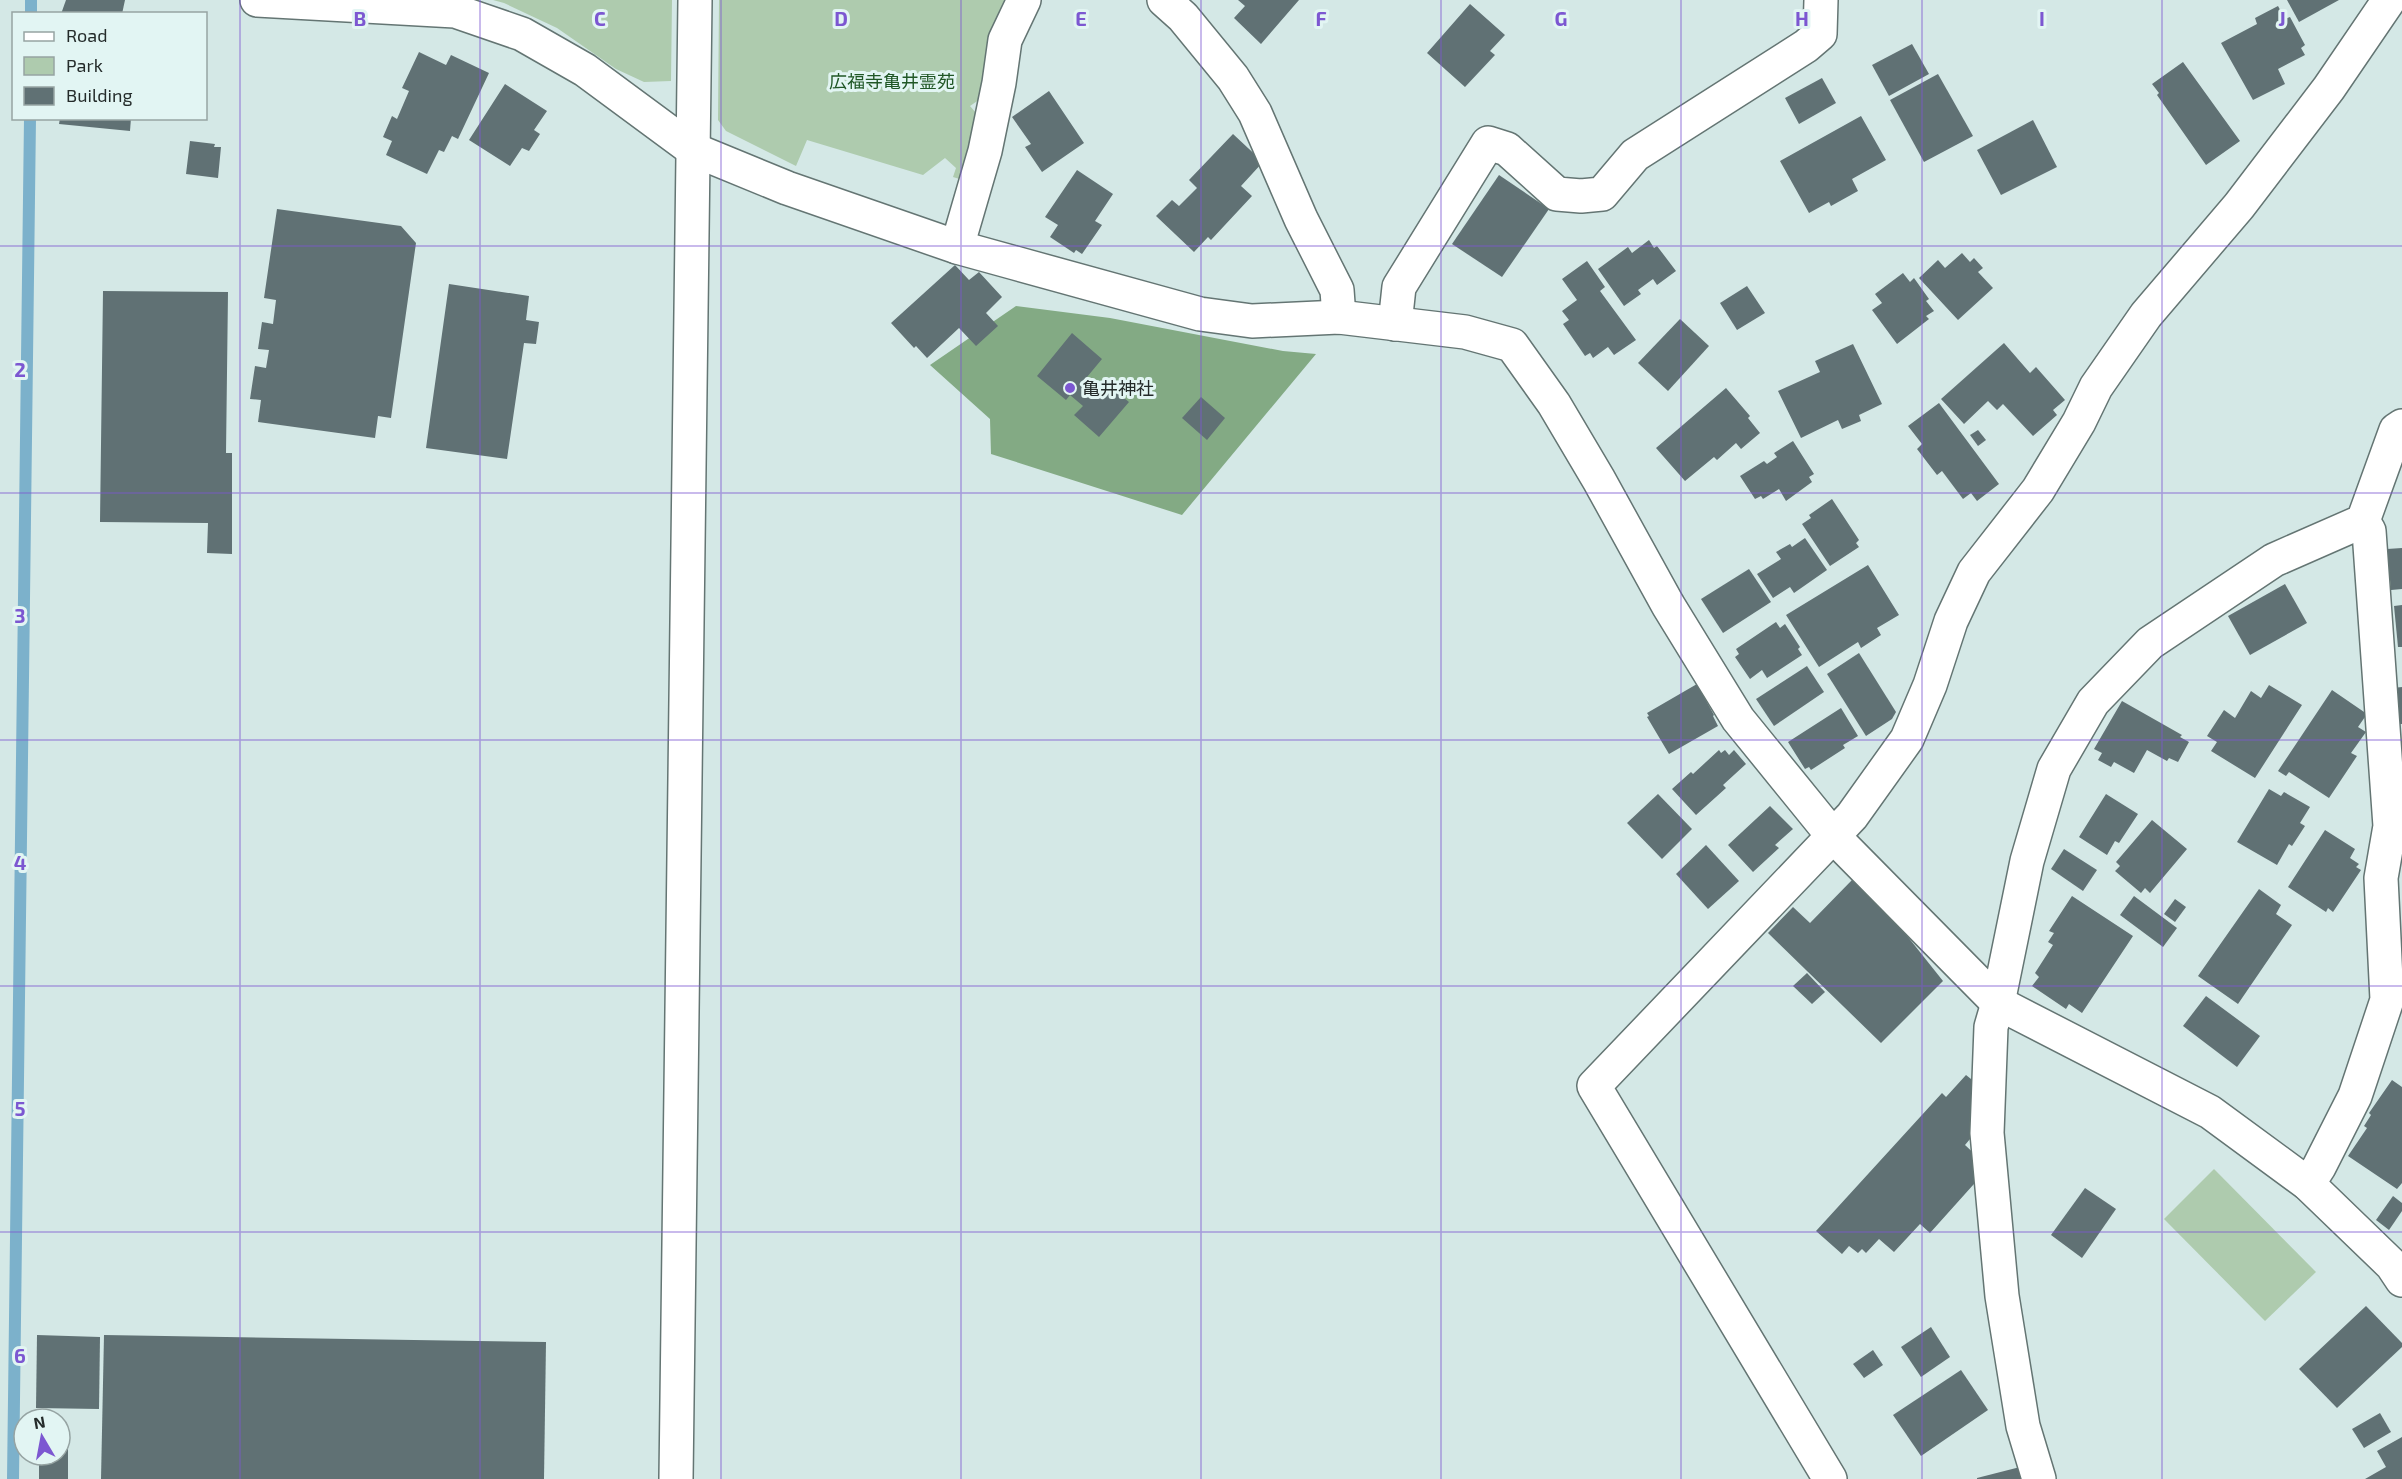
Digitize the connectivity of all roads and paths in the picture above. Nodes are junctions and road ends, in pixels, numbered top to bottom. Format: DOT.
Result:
graph roads {
  1 [pos="257,0"];
  2 [pos="695,0"];
  3 [pos="1024,0"];
  4 [pos="1164,0"];
  5 [pos="1821,0"];
  6 [pos="2389,0"];
  7 [pos="692,149"];
  8 [pos="957,247"];
  9 [pos="1339,317"];
  10 [pos="1395,324"];
  11 [pos="2402,426"];
  12 [pos="2363,521"];
  13 [pos="1833,836"];
  14 [pos="1998,1003"];
  15 [pos="2308,1184"];
  16 [pos="2402,1280"];
  17 [pos="676,1479"];
  18 [pos="1830,1479"];
  19 [pos="2039,1479"];
  1 -- 7 [label="street"];
  2 -- 7 [label="street"];
  3 -- 8 [label="street"];
  4 -- 9 [label="street"];
  5 -- 10 [label="street"];
  6 -- 13 [label="street"];
  7 -- 8 [label="street"];
  7 -- 17 [label="street"];
  8 -- 9 [label="street"];
  9 -- 10 [label="street"];
  10 -- 13 [label="street"];
  11 -- 12 [label="street"];
  12 -- 14 [label="street"];
  12 -- 15 [label="street"];
  13 -- 14 [label="street"];
  13 -- 18 [label="street"];
  14 -- 15 [label="street"];
  14 -- 19 [label="street"];
  15 -- 16 [label="street"];
}
